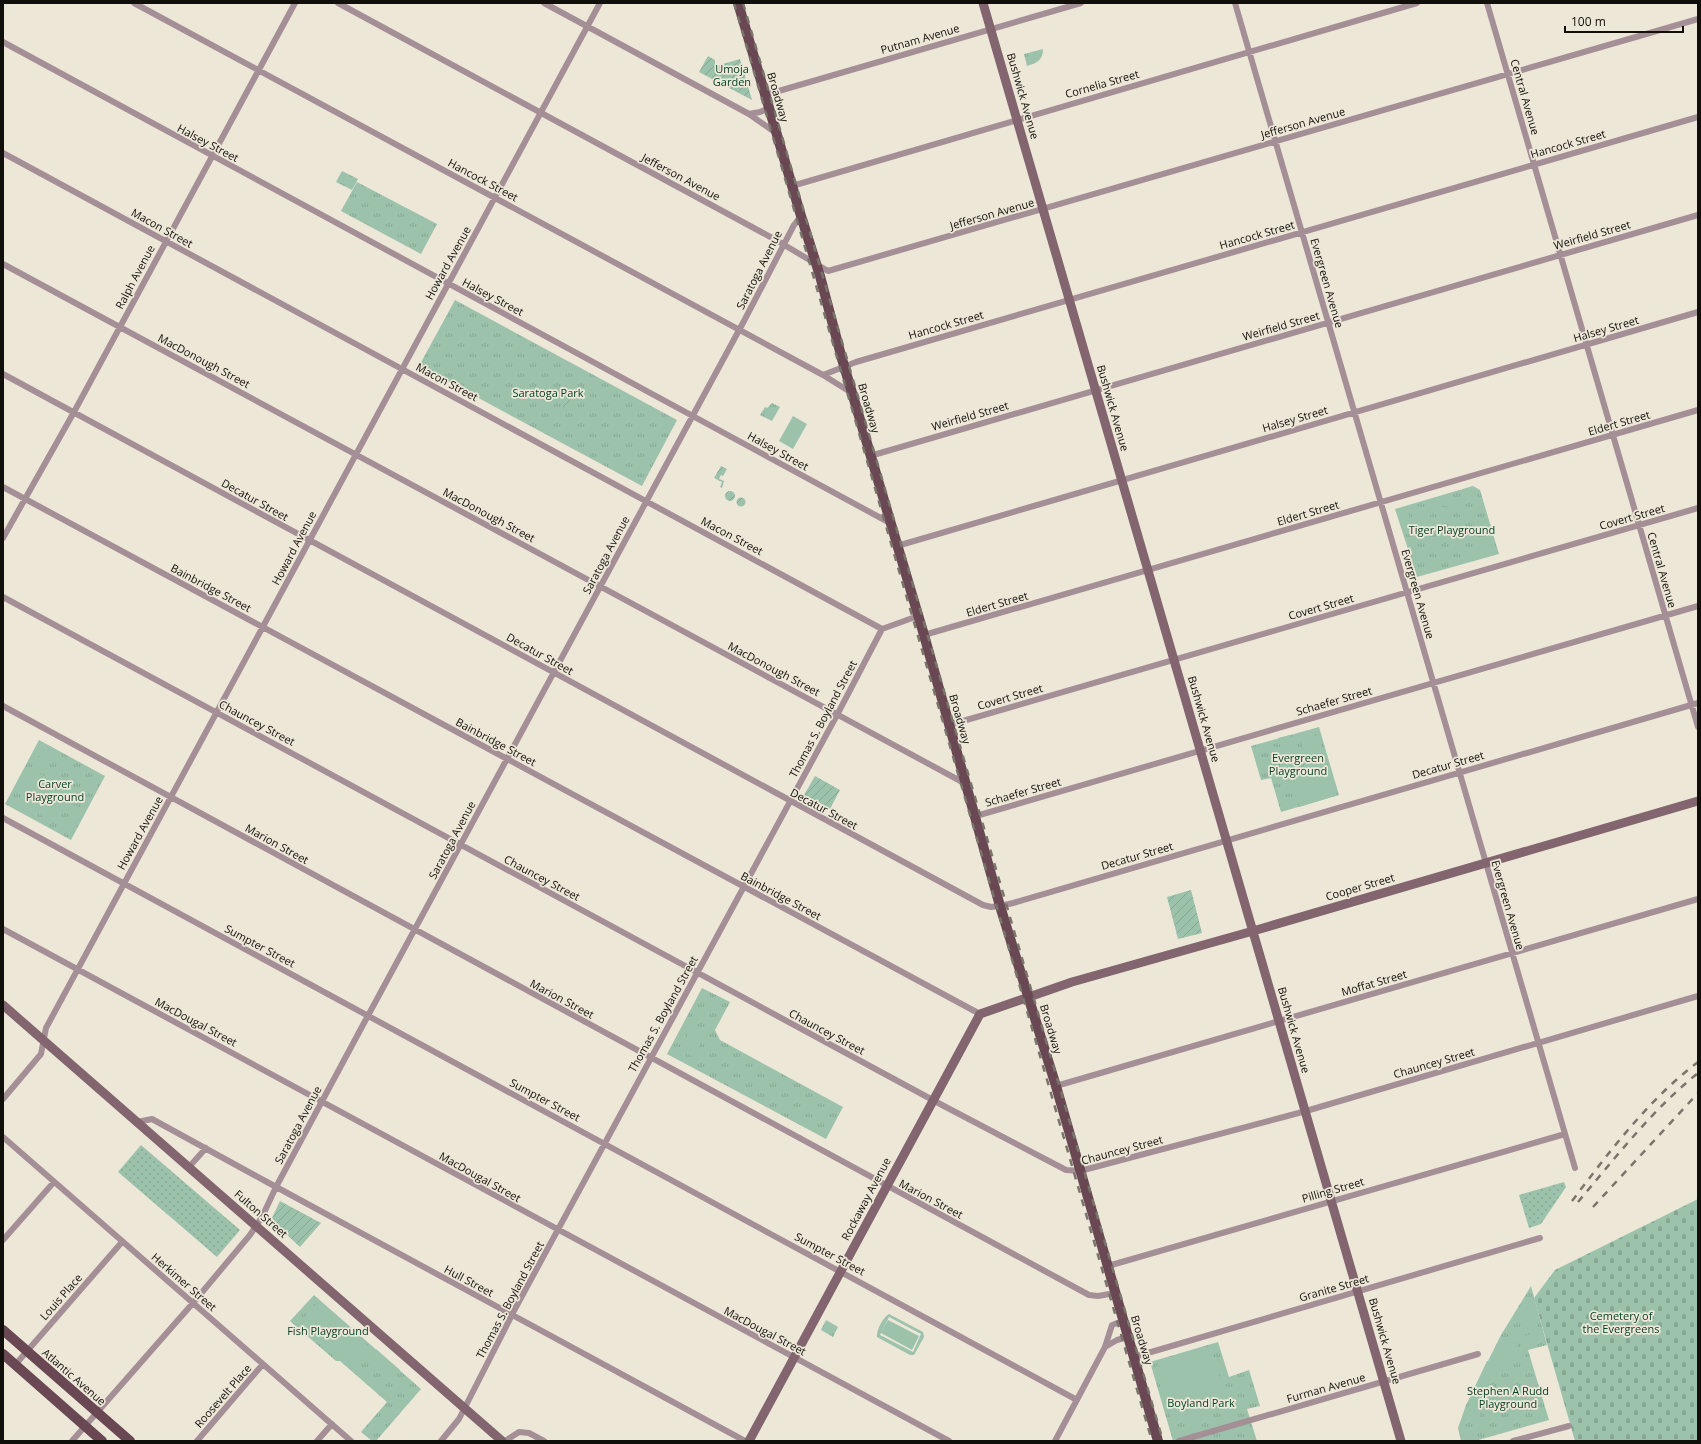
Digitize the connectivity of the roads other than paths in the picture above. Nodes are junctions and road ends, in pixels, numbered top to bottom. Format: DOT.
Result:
graph roads {
  1 [pos="134,3"];
  2 [pos="294,3"];
  3 [pos="338,3"];
  4 [pos="544,3"];
  5 [pos="600,3"];
  6 [pos="983,3"];
  7 [pos="1081,3"];
  8 [pos="1235,3"];
  9 [pos="1417,3"];
  10 [pos="1487,3"];
  11 [pos="740,4"];
  12 [pos="1698,19"];
  13 [pos="587,27"];
  14 [pos="991,29"];
  15 [pos="3,42"];
  16 [pos="1249,52"];
  17 [pos="258,70"];
  18 [pos="1508,74"];
  19 [pos="765,95"];
  20 [pos="769,108"];
  21 [pos="541,113"];
  22 [pos="749,114"];
  23 [pos="1698,117"];
  24 [pos="1017,119"];
  25 [pos="776,134"];
  26 [pos="1276,142"];
  27 [pos="3,153"];
  28 [pos="212,156"];
  29 [pos="1534,164"];
  30 [pos="792,186"];
  31 [pos="495,198"];
  32 [pos="1043,210"];
  33 [pos="1698,215"];
  34 [pos="801,216"];
  35 [pos="1302,232"];
  36 [pos="166,241"];
  37 [pos="783,244"];
  38 [pos="1560,254"];
  39 [pos="3,264"];
  40 [pos="816,265"];
  41 [pos="448,284"];
  42 [pos="1070,300"];
  43 [pos="1698,312"];
  44 [pos="1328,322"];
  45 [pos="119,327"];
  46 [pos="739,330"];
  47 [pos="1586,345"];
  48 [pos="844,367"];
  49 [pos="402,369"];
  50 [pos="3,374"];
  51 [pos="823,375"];
  52 [pos="1096,390"];
  53 [pos="852,392"];
  54 [pos="1698,410"];
  55 [pos="74,412"];
  56 [pos="1354,412"];
  57 [pos="692,415"];
  58 [pos="1613,435"];
  59 [pos="356,455"];
  60 [pos="870,456"];
  61 [pos="1122,480"];
  62 [pos="3,487"];
  63 [pos="25,499"];
  64 [pos="647,501"];
  65 [pos="1380,503"];
  66 [pos="1698,508"];
  67 [pos="890,523"];
  68 [pos="1639,525"];
  69 [pos="3,538"];
  70 [pos="310,541"];
  71 [pos="897,546"];
  72 [pos="1148,570"];
  73 [pos="600,587"];
  74 [pos="1407,593"];
  75 [pos="3,597"];
  76 [pos="1698,606"];
  77 [pos="1665,615"];
  78 [pos="918,616"];
  79 [pos="263,627"];
  80 [pos="882,629"];
  81 [pos="924,635"];
  82 [pos="1174,660"];
  83 [pos="553,673"];
  84 [pos="1433,683"];
  85 [pos="1695,704"];
  86 [pos="3,706"];
  87 [pos="216,713"];
  88 [pos="837,715"];
  89 [pos="949,725"];
  90 [pos="1698,727"];
  91 [pos="1201,750"];
  92 [pos="507,759"];
  93 [pos="1459,773"];
  94 [pos="966,784"];
  95 [pos="171,797"];
  96 [pos="1698,801"];
  97 [pos="790,802"];
  98 [pos="976,816"];
  99 [pos="3,818"];
  100 [pos="1227,840"];
  101 [pos="461,845"];
  102 [pos="1485,863"];
  103 [pos="124,884"];
  104 [pos="744,887"];
  105 [pos="1698,899"];
  106 [pos="1000,906"];
  107 [pos="3,929"];
  108 [pos="414,930"];
  109 [pos="1253,931"];
  110 [pos="1512,953"];
  111 [pos="78,969"];
  112 [pos="697,973"];
  113 [pos="1698,996"];
  114 [pos="1029,997"];
  115 [pos="3,1005"];
  116 [pos="980,1014"];
  117 [pos="368,1016"];
  118 [pos="1279,1021"];
  119 [pos="44,1041"];
  120 [pos="1538,1043"];
  121 [pos="650,1058"];
  122 [pos="1056,1086"];
  123 [pos="3,1099"];
  124 [pos="934,1100"];
  125 [pos="322,1102"];
  126 [pos="1306,1111"];
  127 [pos="137,1122"];
  128 [pos="1565,1134"];
  129 [pos="3,1137"];
  130 [pos="605,1144"];
  131 [pos="206,1148"];
  132 [pos="189,1167"];
  133 [pos="1575,1168"];
  134 [pos="1080,1172"];
  135 [pos="54,1182"];
  136 [pos="887,1186"];
  137 [pos="276,1187"];
  138 [pos="1332,1201"];
  139 [pos="256,1226"];
  140 [pos="558,1230"];
  141 [pos="1540,1238"];
  142 [pos="3,1240"];
  143 [pos="122,1242"];
  144 [pos="1108,1266"];
  145 [pos="841,1272"];
  146 [pos="1358,1291"];
  147 [pos="1115,1293"];
  148 [pos="193,1303"];
  149 [pos="512,1315"];
  150 [pos="1123,1321"];
  151 [pos="3,1330"];
  152 [pos="1128,1337"];
  153 [pos="1105,1347"];
  154 [pos="27,1352"];
  155 [pos="3,1354"];
  156 [pos="1478,1354"];
  157 [pos="1134,1357"];
  158 [pos="794,1358"];
  159 [pos="263,1364"];
  160 [pos="15,1365"];
  161 [pos="1384,1381"];
  162 [pos="1077,1400"];
  163 [pos="465,1408"];
  164 [pos="97,1413"];
  165 [pos="332,1424"];
  166 [pos="85,1426"];
  167 [pos="1569,1426"];
  168 [pos="72,1441"];
  169 [pos="102,1441"];
  170 [pos="130,1441"];
  171 [pos="197,1441"];
  172 [pos="317,1441"];
  173 [pos="351,1441"];
  174 [pos="441,1441"];
  175 [pos="502,1441"];
  176 [pos="505,1441"];
  177 [pos="544,1441"];
  178 [pos="744,1441"];
  179 [pos="749,1441"];
  180 [pos="948,1441"];
  181 [pos="1055,1441"];
  182 [pos="1158,1441"];
  183 [pos="1179,1441"];
  184 [pos="1402,1441"];
  185 [pos="1514,1441"];
  1 -- 17 [label="street, Hancock Street"];
  2 -- 17 [label="street, Ralph Avenue"];
  3 -- 21 [label="street, Jefferson Avenue"];
  4 -- 13 [label="street"];
  5 -- 13 [label="street, Howard Avenue"];
  6 -- 14 [label="main road, Bushwick Avenue"];
  7 -- 14 [label="street, Putnam Avenue"];
  8 -- 16 [label="street, Evergreen Avenue"];
  9 -- 16 [label="street, Cornelia Street"];
  10 -- 18 [label="street, Central Avenue"];
  11 -- 19 [label="main road, Broadway"];
  12 -- 18 [label="street, Jefferson Avenue"];
  13 -- 21 [label="street, Howard Avenue"];
  13 -- 22 [label="street"];
  14 -- 19 [label="street, Putnam Avenue"];
  14 -- 24 [label="main road, Bushwick Avenue"];
  15 -- 28 [label="street, Halsey Street"];
  16 -- 24 [label="street, Cornelia Street"];
  16 -- 26 [label="street, Evergreen Avenue"];
  17 -- 28 [label="street, Ralph Avenue"];
  17 -- 31 [label="street, Hancock Street"];
  18 -- 26 [label="street, Jefferson Avenue"];
  18 -- 29 [label="street, Central Avenue"];
  19 -- 20 [label="main road, Broadway"];
  20 -- 22 [label="street"];
  20 -- 25 [label="main road, Broadway"];
  21 -- 31 [label="street, Howard Avenue"];
  21 -- 37 [label="street, Jefferson Avenue"];
  22 -- 25 [label="street"];
  23 -- 29 [label="street, Hancock Street"];
  24 -- 30 [label="street, Cornelia Street"];
  24 -- 32 [label="main road, Bushwick Avenue"];
  25 -- 30 [label="main road, Broadway"];
  26 -- 32 [label="street, Jefferson Avenue"];
  26 -- 35 [label="street, Evergreen Avenue"];
  27 -- 36 [label="street, Macon Street"];
  28 -- 36 [label="street, Ralph Avenue"];
  28 -- 41 [label="street, Halsey Street"];
  29 -- 35 [label="street, Hancock Street"];
  29 -- 38 [label="street, Central Avenue"];
  30 -- 34 [label="main road, Broadway"];
  31 -- 41 [label="street, Howard Avenue"];
  31 -- 46 [label="street, Hancock Street"];
  32 -- 40 [label="street, Jefferson Avenue"];
  32 -- 42 [label="main road, Bushwick Avenue"];
  33 -- 38 [label="street, Weirfield Street"];
  34 -- 37 [label="street, Saratoga Avenue"];
  34 -- 40 [label="main road, Broadway"];
  35 -- 42 [label="street, Hancock Street"];
  35 -- 44 [label="street, Evergreen Avenue"];
  36 -- 45 [label="street, Ralph Avenue"];
  36 -- 49 [label="street, Macon Street"];
  37 -- 40 [label="street, Jefferson Avenue"];
  37 -- 46 [label="street, Saratoga Avenue"];
  38 -- 44 [label="street, Weirfield Street"];
  38 -- 47 [label="street, Central Avenue"];
  39 -- 45 [label="street, MacDonough Street"];
  40 -- 48 [label="main road, Broadway"];
  41 -- 49 [label="street, Howard Avenue"];
  41 -- 57 [label="street, Halsey Street"];
  42 -- 48 [label="street, Hancock Street"];
  42 -- 52 [label="main road, Bushwick Avenue"];
  43 -- 47 [label="street, Halsey Street"];
  44 -- 52 [label="street, Weirfield Street"];
  44 -- 56 [label="street, Evergreen Avenue"];
  45 -- 55 [label="street, Ralph Avenue"];
  45 -- 59 [label="street, MacDonough Street"];
  46 -- 51 [label="street, Hancock Street"];
  46 -- 57 [label="street, Saratoga Avenue"];
  47 -- 56 [label="street, Halsey Street"];
  47 -- 58 [label="street, Central Avenue"];
  48 -- 51 [label="street, Hancock Street"];
  48 -- 53 [label="main road, Broadway"];
  49 -- 59 [label="street, Howard Avenue"];
  49 -- 64 [label="street, Macon Street"];
  50 -- 55 [label="street, Decatur Street"];
  51 -- 53 [label="street, Hancock Street"];
  52 -- 60 [label="street, Weirfield Street"];
  52 -- 61 [label="main road, Bushwick Avenue"];
  53 -- 60 [label="main road, Broadway"];
  54 -- 58 [label="street, Eldert Street"];
  55 -- 63 [label="street, Ralph Avenue"];
  55 -- 70 [label="street, Decatur Street"];
  56 -- 61 [label="street, Halsey Street"];
  56 -- 65 [label="street, Evergreen Avenue"];
  57 -- 64 [label="street, Saratoga Avenue"];
  57 -- 67 [label="street, Halsey Street"];
  58 -- 65 [label="street, Eldert Street"];
  58 -- 68 [label="street, Central Avenue"];
  59 -- 70 [label="street, Howard Avenue"];
  59 -- 73 [label="street, MacDonough Street"];
  60 -- 67 [label="main road, Broadway"];
  61 -- 71 [label="street, Halsey Street"];
  61 -- 72 [label="main road, Bushwick Avenue"];
  62 -- 63 [label="street, Bainbridge Street"];
  63 -- 69 [label="street, Ralph Avenue"];
  63 -- 79 [label="street, Bainbridge Street"];
  64 -- 73 [label="street, Saratoga Avenue"];
  64 -- 80 [label="street, Macon Street"];
  65 -- 72 [label="street, Eldert Street"];
  65 -- 74 [label="street, Evergreen Avenue"];
  66 -- 68 [label="street, Covert Street"];
  67 -- 71 [label="main road, Broadway"];
  68 -- 74 [label="street, Covert Street"];
  68 -- 77 [label="street, Central Avenue"];
  70 -- 79 [label="street, Howard Avenue"];
  70 -- 83 [label="street, Decatur Street"];
  71 -- 78 [label="main road, Broadway"];
  72 -- 81 [label="street, Eldert Street"];
  72 -- 82 [label="main road, Bushwick Avenue"];
  73 -- 83 [label="street, Saratoga Avenue"];
  73 -- 88 [label="street, MacDonough Street"];
  74 -- 82 [label="street, Covert Street"];
  74 -- 84 [label="street, Evergreen Avenue"];
  75 -- 87 [label="street, Chauncey Street"];
  76 -- 77 [label="street, Schaefer Street"];
  77 -- 84 [label="street, Schaefer Street"];
  77 -- 85 [label="street, Central Avenue"];
  78 -- 80 [label="street"];
  78 -- 81 [label="main road, Broadway"];
  79 -- 87 [label="street, Howard Avenue"];
  79 -- 92 [label="street, Bainbridge Street"];
  80 -- 88 [label="street, Thomas S. Boyland Street"];
  81 -- 89 [label="main road, Broadway"];
  82 -- 89 [label="street, Covert Street"];
  82 -- 91 [label="main road, Bushwick Avenue"];
  83 -- 92 [label="street, Saratoga Avenue"];
  83 -- 97 [label="street, Decatur Street"];
  84 -- 91 [label="street, Schaefer Street"];
  84 -- 93 [label="street, Evergreen Avenue"];
  85 -- 90 [label="street, Central Avenue"];
  85 -- 93 [label="street, Decatur Street"];
  86 -- 95 [label="street, Marion Street"];
  87 -- 95 [label="street, Howard Avenue"];
  87 -- 101 [label="street, Chauncey Street"];
  88 -- 94 [label="street, MacDonough Street"];
  88 -- 97 [label="street, Thomas S. Boyland Street"];
  89 -- 94 [label="main road, Broadway"];
  91 -- 98 [label="street, Schaefer Street"];
  91 -- 100 [label="main road, Bushwick Avenue"];
  92 -- 101 [label="street, Saratoga Avenue"];
  92 -- 104 [label="street, Bainbridge Street"];
  93 -- 100 [label="street, Decatur Street"];
  93 -- 102 [label="street, Evergreen Avenue"];
  94 -- 98 [label="main road, Broadway"];
  95 -- 103 [label="street, Howard Avenue"];
  95 -- 108 [label="street, Marion Street"];
  96 -- 102 [label="main road, Cooper Street"];
  97 -- 104 [label="street, Thomas S. Boyland Street"];
  97 -- 106 [label="street, Decatur Street"];
  98 -- 106 [label="main road, Broadway"];
  99 -- 103 [label="street, Sumpter Street"];
  100 -- 106 [label="street, Decatur Street"];
  100 -- 109 [label="main road, Bushwick Avenue"];
  101 -- 108 [label="street, Saratoga Avenue"];
  101 -- 112 [label="street, Chauncey Street"];
  102 -- 109 [label="main road, Cooper Street"];
  102 -- 110 [label="street, Evergreen Avenue"];
  103 -- 111 [label="street, Howard Avenue"];
  103 -- 117 [label="street, Sumpter Street"];
  104 -- 112 [label="street, Thomas S. Boyland Street"];
  104 -- 116 [label="street, Bainbridge Street"];
  105 -- 110 [label="street, Moffat Street"];
  106 -- 114 [label="main road, Broadway"];
  107 -- 111 [label="street, MacDougal Street"];
  108 -- 117 [label="street, Saratoga Avenue"];
  108 -- 121 [label="street, Marion Street"];
  109 -- 114 [label="main road, Cooper Street"];
  109 -- 118 [label="main road, Bushwick Avenue"];
  110 -- 118 [label="street, Moffat Street"];
  110 -- 120 [label="street, Evergreen Avenue"];
  111 -- 119 [label="street, Howard Avenue"];
  111 -- 125 [label="street, MacDougal Street"];
  112 -- 121 [label="street, Thomas S. Boyland Street"];
  112 -- 124 [label="street, Chauncey Street"];
  113 -- 120 [label="street, Chauncey Street"];
  114 -- 116 [label="main road"];
  114 -- 122 [label="main road, Broadway"];
  115 -- 119 [label="main road, Fulton Street"];
  116 -- 124 [label="main road, Rockaway Avenue"];
  117 -- 125 [label="street, Saratoga Avenue"];
  117 -- 130 [label="street, Sumpter Street"];
  118 -- 122 [label="street, Moffat Street"];
  118 -- 126 [label="main road, Bushwick Avenue"];
  119 -- 123 [label="street, Howard Avenue"];
  119 -- 127 [label="main road, Fulton Street"];
  120 -- 126 [label="street, Chauncey Street"];
  120 -- 128 [label="street, Evergreen Avenue"];
  121 -- 130 [label="street, Thomas S. Boyland Street"];
  121 -- 136 [label="street, Marion Street"];
  122 -- 134 [label="main road, Broadway"];
  124 -- 134 [label="street, Chauncey Street"];
  124 -- 136 [label="main road, Rockaway Avenue"];
  125 -- 137 [label="street, Saratoga Avenue"];
  125 -- 140 [label="street, MacDougal Street"];
  126 -- 134 [label="street, Chauncey Street"];
  126 -- 138 [label="main road, Bushwick Avenue"];
  127 -- 131 [label="street, Hull Street"];
  127 -- 132 [label="main road, Fulton Street"];
  128 -- 133 [label="street, Evergreen Avenue"];
  128 -- 138 [label="street, Pilling Street"];
  129 -- 135 [label="street, Herkimer Street"];
  130 -- 140 [label="street, Thomas S. Boyland Street"];
  130 -- 145 [label="street, Sumpter Street"];
  131 -- 132 [label="street"];
  131 -- 137 [label="street, Hull Street"];
  132 -- 139 [label="main road, Fulton Street"];
  134 -- 144 [label="main road, Broadway"];
  135 -- 142 [label="street"];
  135 -- 143 [label="street, Herkimer Street"];
  136 -- 145 [label="main road, Rockaway Avenue"];
  136 -- 147 [label="street, Marion Street"];
  137 -- 139 [label="street, Saratoga Avenue"];
  137 -- 149 [label="street, Hull Street"];
  138 -- 144 [label="street, Pilling Street"];
  138 -- 146 [label="main road, Bushwick Avenue"];
  139 -- 148 [label="street, Saratoga Avenue"];
  139 -- 163 [label="main road, Fulton Street"];
  140 -- 149 [label="street, Thomas S. Boyland Street"];
  140 -- 158 [label="street, MacDougal Street"];
  141 -- 146 [label="street, Granite Street"];
  143 -- 148 [label="street, Herkimer Street"];
  143 -- 154 [label="street, Louis Place"];
  144 -- 147 [label="main road, Broadway"];
  145 -- 158 [label="main road, Rockaway Avenue"];
  145 -- 162 [label="street, Sumpter Street"];
  146 -- 157 [label="street, Granite Street"];
  146 -- 161 [label="main road, Bushwick Avenue"];
  147 -- 150 [label="main road, Broadway"];
  148 -- 159 [label="street, Herkimer Street"];
  148 -- 164 [label="street, Saratoga Avenue"];
  149 -- 163 [label="street, Thomas S. Boyland Street"];
  149 -- 178 [label="street, Hull Street"];
  150 -- 152 [label="main road, Broadway"];
  150 -- 153 [label="street"];
  151 -- 154 [label="main road, Atlantic Avenue"];
  152 -- 153 [label="street"];
  152 -- 157 [label="main road, Broadway"];
  153 -- 162 [label="street"];
  154 -- 160 [label="street, Louis Place"];
  154 -- 164 [label="main road, Atlantic Avenue"];
  155 -- 160 [label="main road"];
  156 -- 161 [label="street, Furman Avenue"];
  157 -- 182 [label="main road, Broadway"];
  158 -- 179 [label="main road, Rockaway Avenue"];
  158 -- 180 [label="street, MacDougal Street"];
  159 -- 165 [label="street, Herkimer Street"];
  159 -- 171 [label="street, Roosevelt Place"];
  160 -- 166 [label="main road"];
  161 -- 183 [label="street, Furman Avenue"];
  161 -- 184 [label="main road, Bushwick Avenue"];
  162 -- 181 [label="street"];
  163 -- 174 [label="street, Thomas S. Boyland Street"];
  163 -- 175 [label="main road, Fulton Street"];
  164 -- 166 [label="street, Saratoga Avenue"];
  164 -- 170 [label="main road, Atlantic Avenue"];
  165 -- 172 [label="street"];
  165 -- 173 [label="street, Herkimer Street"];
  166 -- 168 [label="street, Saratoga Avenue"];
  166 -- 169 [label="main road"];
  167 -- 185 [label="street"];
  176 -- 177 [label="street"];
}
